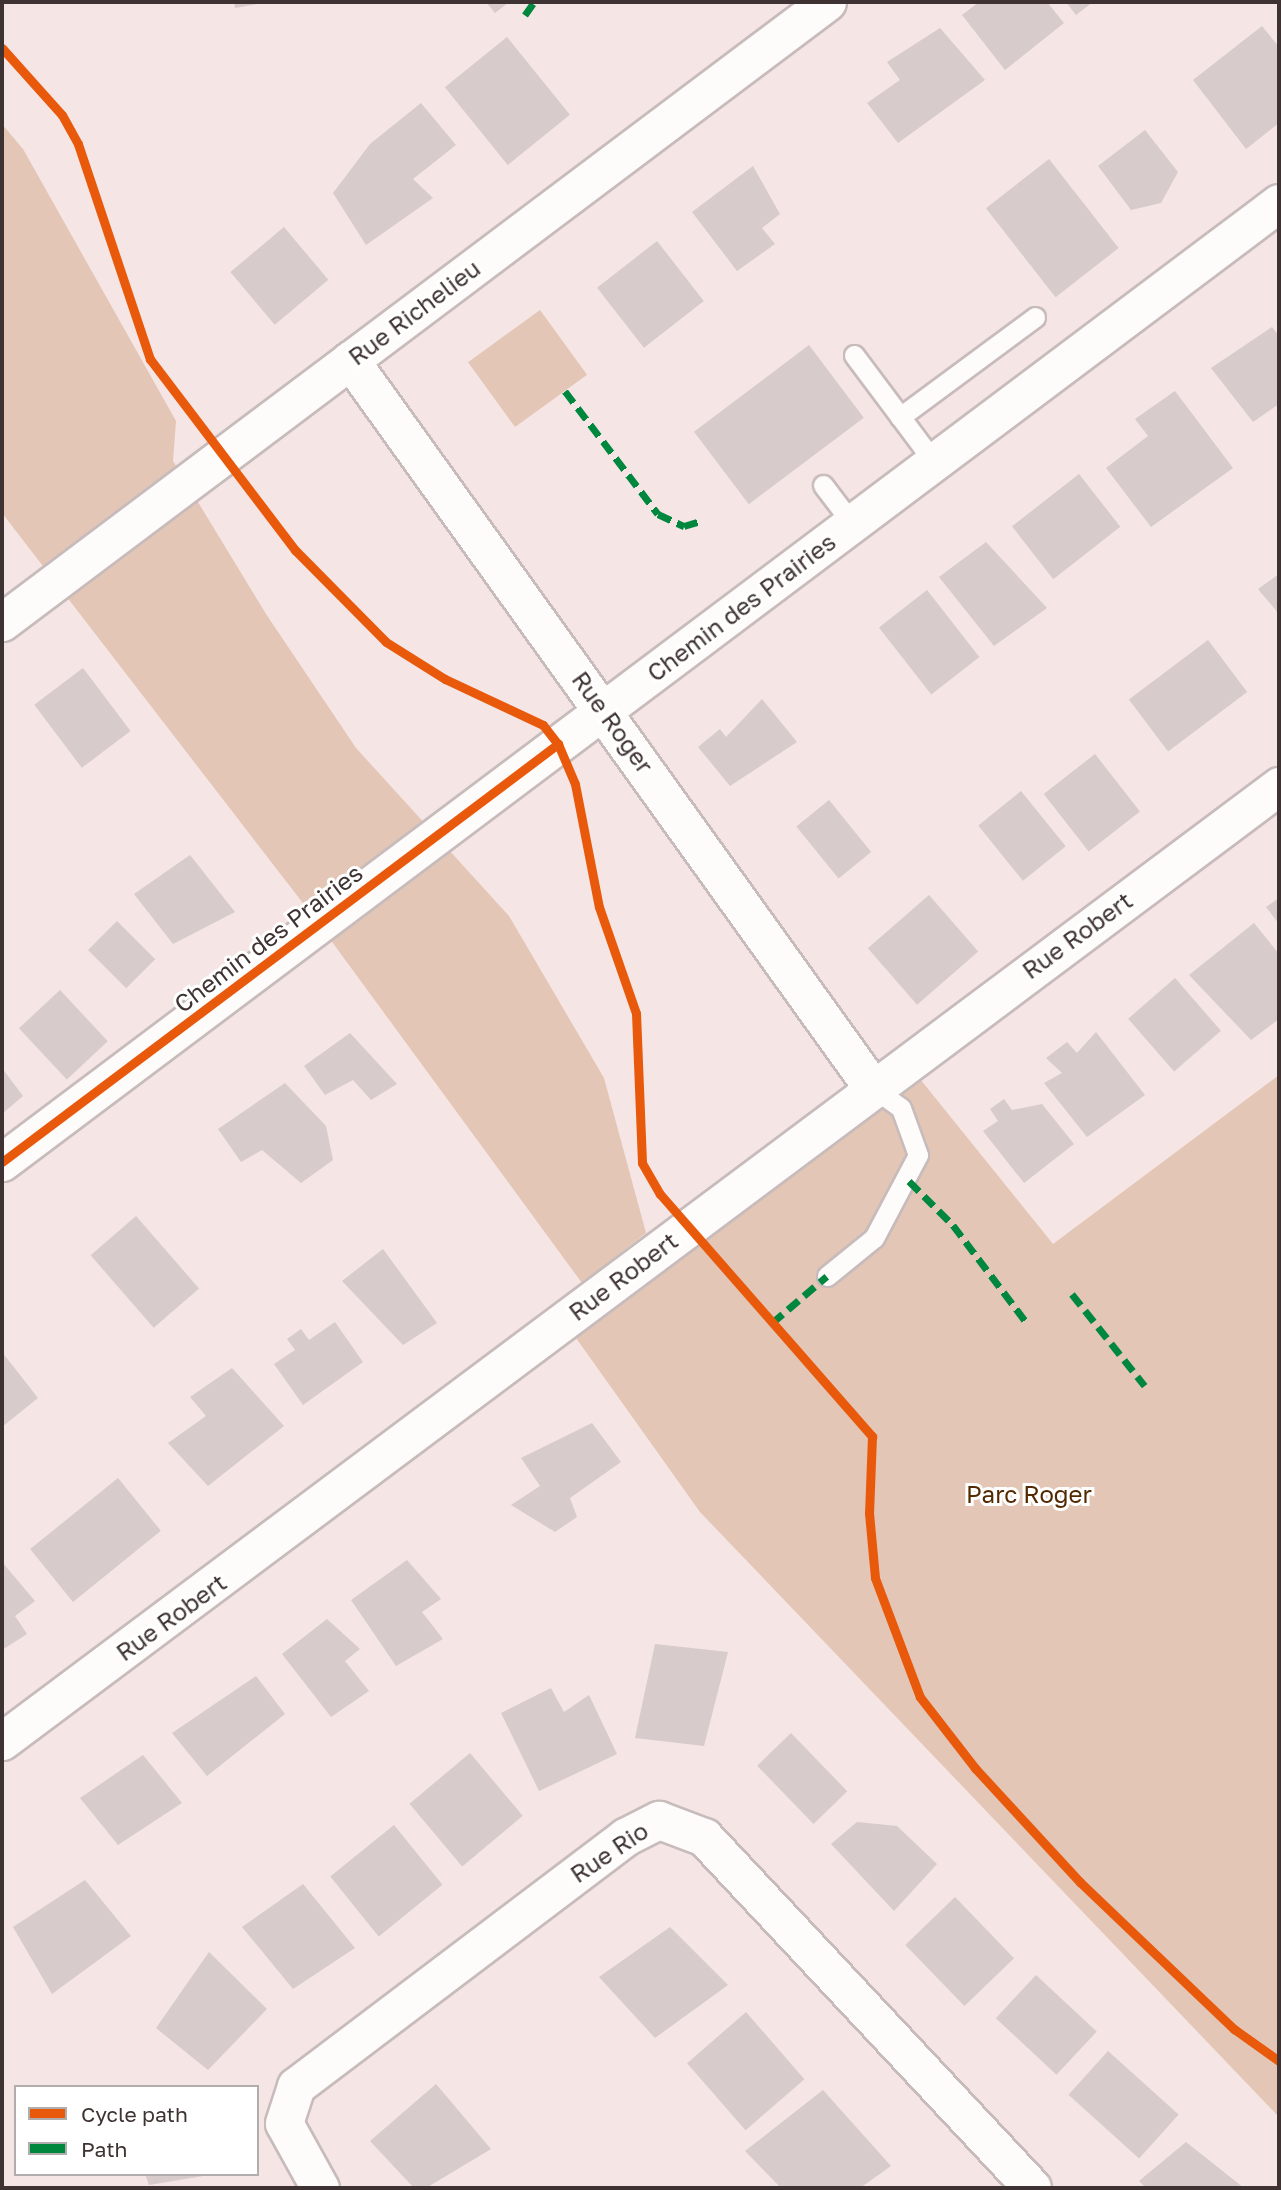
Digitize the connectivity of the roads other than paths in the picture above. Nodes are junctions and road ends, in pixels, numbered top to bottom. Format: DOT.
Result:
graph roads {
  1 [pos="827,2"];
  2 [pos="1279,203"];
  3 [pos="1035,317"];
  4 [pos="854,355"];
  5 [pos="351,360"];
  6 [pos="900,417"];
  7 [pos="934,462"];
  8 [pos="823,485"];
  9 [pos="852,523"];
  10 [pos="2,622"];
  11 [pos="604,710"];
  12 [pos="1279,786"];
  13 [pos="872,1087"];
  14 [pos="2,1162"];
  15 [pos="827,1276"];
  16 [pos="2,1741"];
  17 [pos="320,2188"];
  18 [pos="1032,2188"];
  1 -- 5 [label="street, Rue Richelieu"];
  2 -- 7 [label="street, Chemin des Prairies"];
  3 -- 6 [label="lane"];
  4 -- 6 [label="lane"];
  5 -- 10 [label="street, Rue Richelieu"];
  5 -- 11 [label="street, Rue Roger"];
  6 -- 7 [label="lane"];
  7 -- 9 [label="street, Chemin des Prairies"];
  8 -- 9 [label="lane"];
  9 -- 11 [label="street, Chemin des Prairies"];
  11 -- 13 [label="street, Rue Roger"];
  11 -- 14 [label="street, Chemin des Prairies"];
  12 -- 13 [label="street, Rue Robert"];
  13 -- 15 [label="lane"];
  13 -- 16 [label="street, Rue Robert"];
  17 -- 18 [label="street, Rue Rio"];
}
